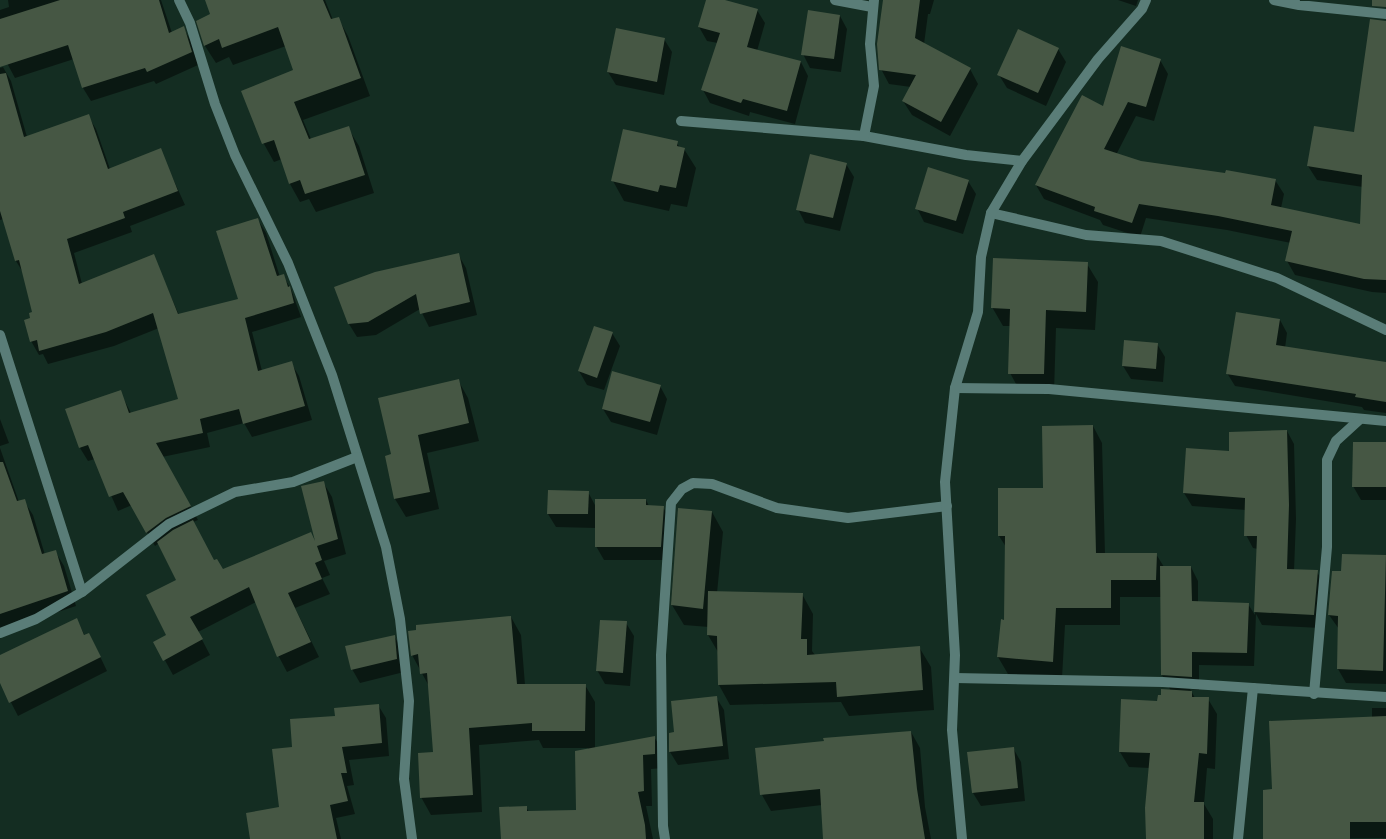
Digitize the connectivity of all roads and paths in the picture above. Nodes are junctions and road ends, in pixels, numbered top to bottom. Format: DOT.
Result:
graph roads {
  1 [pos="179,0"];
  2 [pos="835,0"];
  3 [pos="1146,0"];
  4 [pos="1274,0"];
  5 [pos="873,4"];
  6 [pos="1386,14"];
  7 [pos="681,121"];
  8 [pos="864,136"];
  9 [pos="1022,161"];
  10 [pos="992,213"];
  11 [pos="1386,330"];
  12 [pos="0,335"];
  13 [pos="955,388"];
  14 [pos="1359,420"];
  15 [pos="1386,421"];
  16 [pos="357,457"];
  17 [pos="947,506"];
  18 [pos="82,592"];
  19 [pos="0,633"];
  20 [pos="955,678"];
  21 [pos="1253,688"];
  22 [pos="1314,694"];
  23 [pos="1386,698"];
  24 [pos="412,839"];
  25 [pos="665,839"];
  26 [pos="962,839"];
  27 [pos="1238,839"];
  1 -- 16 [label="street"];
  2 -- 5 [label="street"];
  3 -- 9 [label="street"];
  4 -- 6 [label="street"];
  5 -- 8 [label="street"];
  7 -- 8 [label="street"];
  8 -- 9 [label="street"];
  9 -- 10 [label="street"];
  10 -- 11 [label="street"];
  10 -- 13 [label="street"];
  12 -- 18 [label="street"];
  13 -- 14 [label="street"];
  13 -- 17 [label="street"];
  14 -- 15 [label="street"];
  14 -- 22 [label="street"];
  16 -- 18 [label="street"];
  16 -- 24 [label="street"];
  17 -- 20 [label="street"];
  17 -- 25 [label="street"];
  18 -- 19 [label="street"];
  20 -- 21 [label="street"];
  20 -- 26 [label="street"];
  21 -- 22 [label="street"];
  21 -- 27 [label="street"];
  22 -- 23 [label="street"];
}
